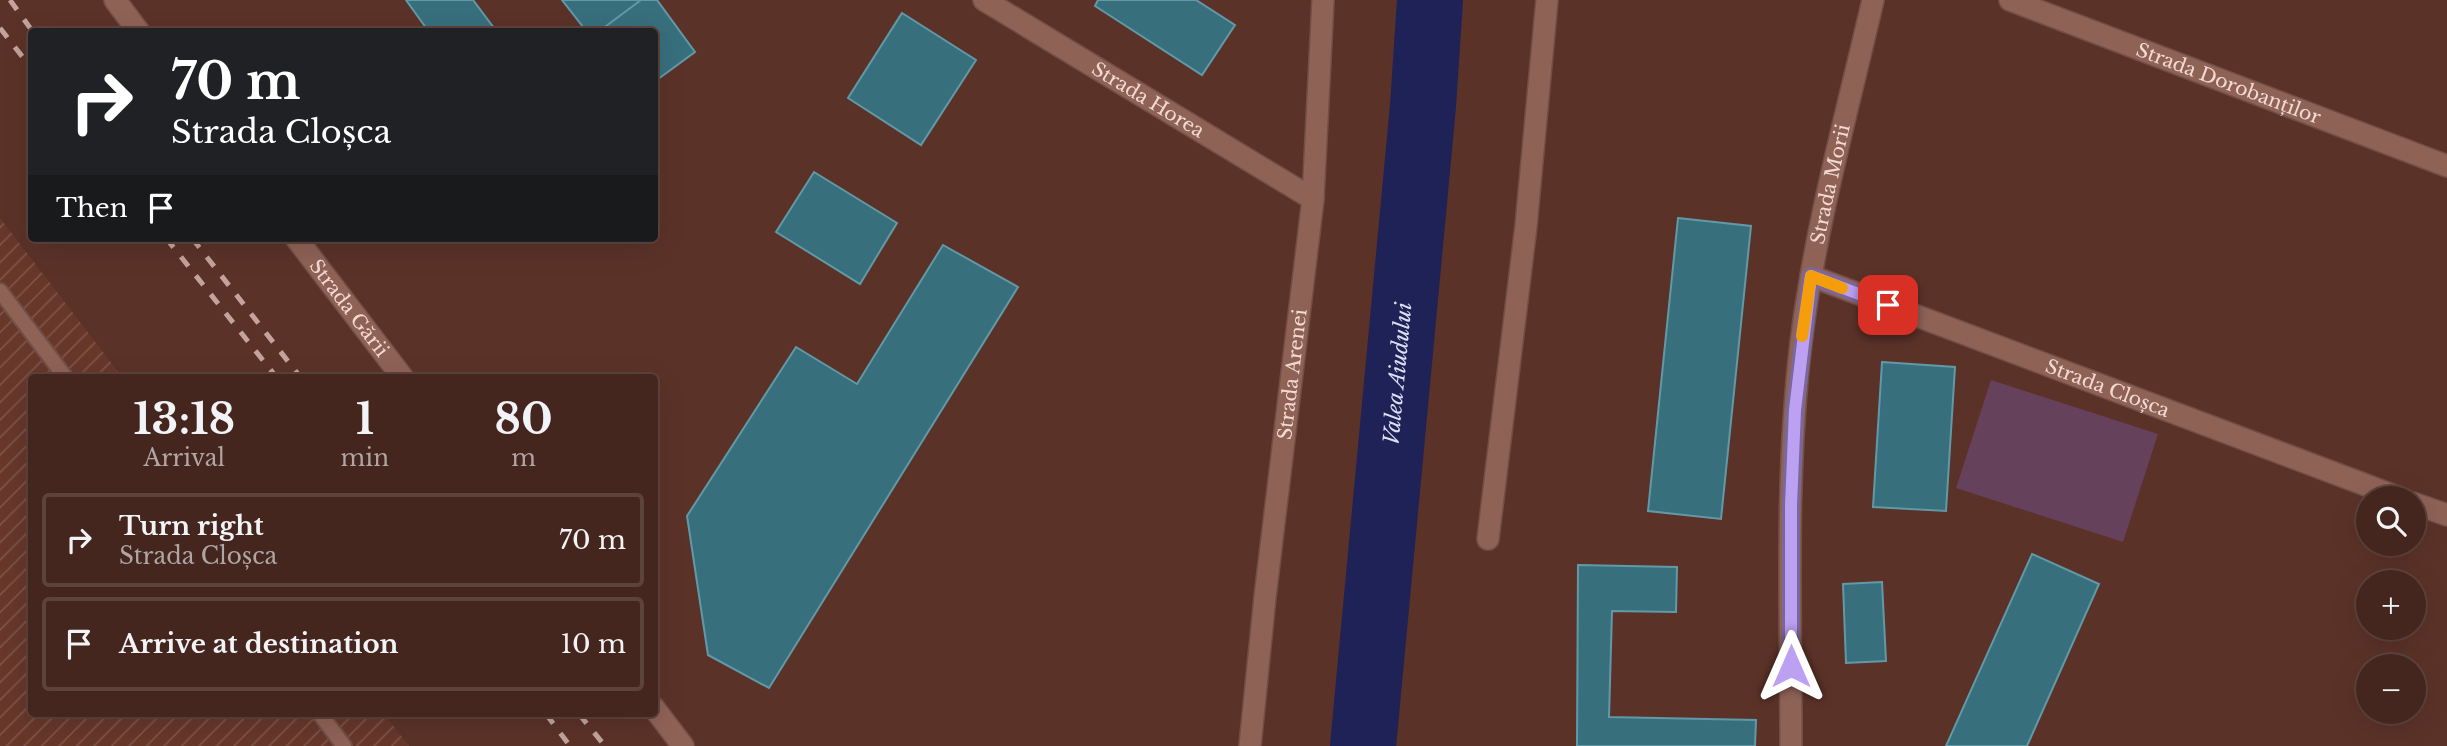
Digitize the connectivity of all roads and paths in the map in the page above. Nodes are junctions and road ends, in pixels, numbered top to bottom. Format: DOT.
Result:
graph roads {
  1 [pos="115,0"];
  2 [pos="984,0"];
  3 [pos="1323,0"];
  4 [pos="1546,0"];
  5 [pos="1873,0"];
  6 [pos="2010,0"];
  7 [pos="136,28"];
  8 [pos="2447,166"];
  9 [pos="1313,200"];
  10 [pos="299,242"];
  11 [pos="1811,276"];
  12 [pos="0,291"];
  13 [pos="62,374"];
  14 [pos="400,374"];
  15 [pos="2368,486"];
  16 [pos="2426,508"];
  17 [pos="2447,515"];
  18 [pos="1488,538"];
  19 [pos="658,713"];
  20 [pos="322,717"];
  21 [pos="344,746"];
  22 [pos="683,746"];
  23 [pos="1250,746"];
  24 [pos="1791,746"];
  1 -- 7 [label="street"];
  2 -- 9 [label="street, Strada Horea"];
  3 -- 9 [label="street, Strada Arenei"];
  4 -- 18 [label="street"];
  5 -- 11 [label="street, Strada Morii"];
  6 -- 8 [label="street, Strada Dorobanților"];
  9 -- 23 [label="street, Strada Arenei"];
  10 -- 14 [label="street, Strada Gării"];
  11 -- 15 [label="street, Strada Cloșca"];
  11 -- 24 [label="street, Strada Morii"];
  12 -- 13 [label="lane"];
  16 -- 17 [label="street"];
  19 -- 22 [label="street"];
  20 -- 21 [label="lane"];
}
